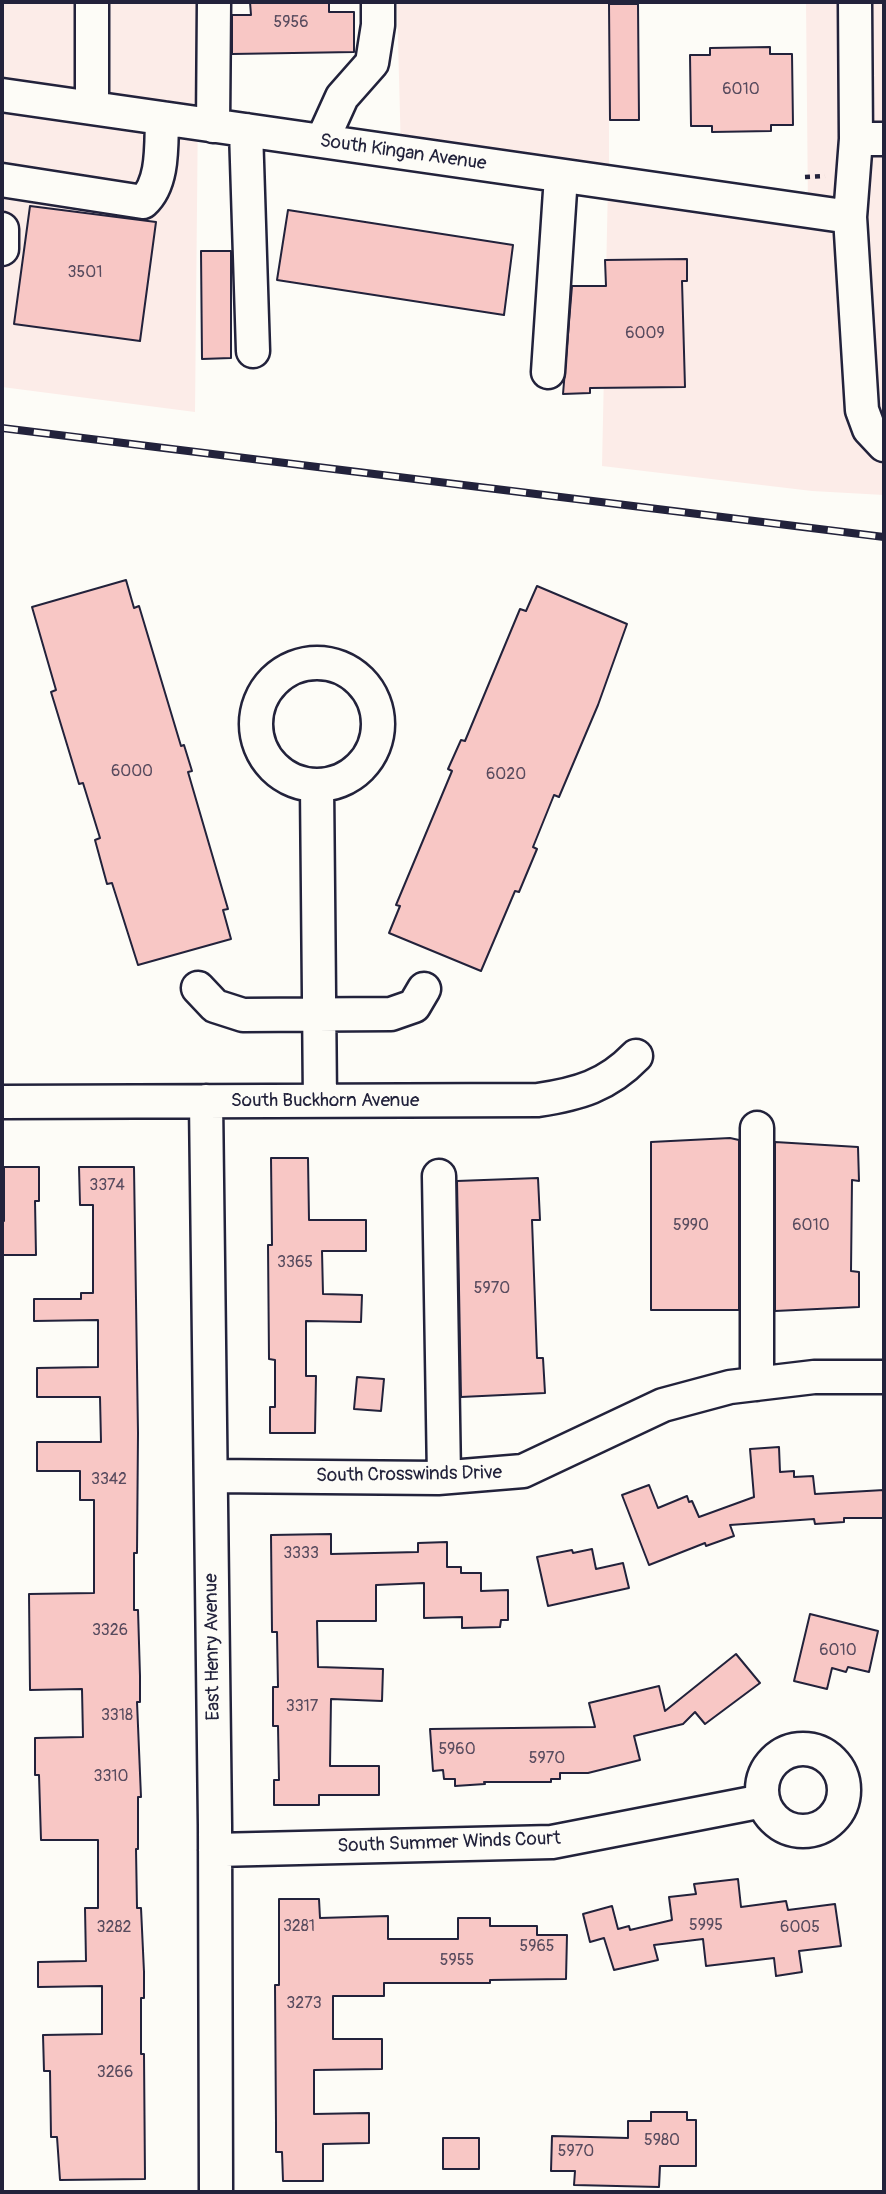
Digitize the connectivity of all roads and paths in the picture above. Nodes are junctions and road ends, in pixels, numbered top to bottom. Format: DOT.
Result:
graph roads {
  1 [pos="92,2"];
  2 [pos="214,2"];
  3 [pos="378,2"];
  4 [pos="855,2"];
  5 [pos="2,95"];
  6 [pos="92,108"];
  7 [pos="162,118"];
  8 [pos="213,125"];
  9 [pos="246,130"];
  10 [pos="870,139"];
  11 [pos="322,141"];
  12 [pos="561,176"];
  13 [pos="2,180"];
  14 [pos="850,217"];
  15 [pos="2,229"];
  16 [pos="2,249"];
  17 [pos="253,351"];
  18 [pos="548,372"];
  19 [pos="884,446"];
  20 [pos="317,786"];
  21 [pos="198,988"];
  22 [pos="424,989"];
  23 [pos="319,1014"];
  24 [pos="636,1056"];
  25 [pos="206,1101"];
  26 [pos="320,1101"];
  27 [pos="2,1102"];
  28 [pos="757,1128"];
  29 [pos="439,1176"];
  30 [pos="884,1377"];
  31 [pos="757,1384"];
  32 [pos="211,1476"];
  33 [pos="444,1477"];
  34 [pos="763,1801"];
  35 [pos="215,1850"];
  36 [pos="216,2192"];
  1 -- 6 [label="street"];
  2 -- 8 [label="street"];
  3 -- 11 [label="street"];
  4 -- 10 [label="street"];
  5 -- 6 [label="street, South Kingan Avenue"];
  6 -- 7 [label="street, South Kingan Avenue"];
  7 -- 8 [label="street, South Kingan Avenue"];
  7 -- 13 [label="street"];
  8 -- 9 [label="street, South Kingan Avenue"];
  9 -- 11 [label="street, South Kingan Avenue"];
  9 -- 17 [label="street"];
  10 -- 14 [label="street"];
  11 -- 12 [label="street, South Kingan Avenue"];
  12 -- 14 [label="street, South Kingan Avenue"];
  12 -- 18 [label="street"];
  14 -- 19 [label="street"];
  15 -- 16 [label="street"];
  20 -- 23 [label="street"];
  21 -- 23 [label="street"];
  22 -- 23 [label="street"];
  23 -- 26 [label="street"];
  24 -- 26 [label="street, South Buckhorn Avenue"];
  25 -- 26 [label="street, South Buckhorn Avenue"];
  25 -- 27 [label="street, South Buckhorn Avenue"];
  25 -- 32 [label="street, East Henry Avenue"];
  28 -- 31 [label="street"];
  29 -- 33 [label="street"];
  30 -- 31 [label="street, South Crosswinds Drive"];
  31 -- 33 [label="street, South Crosswinds Drive"];
  32 -- 33 [label="street, South Crosswinds Drive"];
  32 -- 35 [label="street, East Henry Avenue"];
  34 -- 35 [label="street, South Summer Winds Court"];
  35 -- 36 [label="street, East Henry Avenue"];
}
